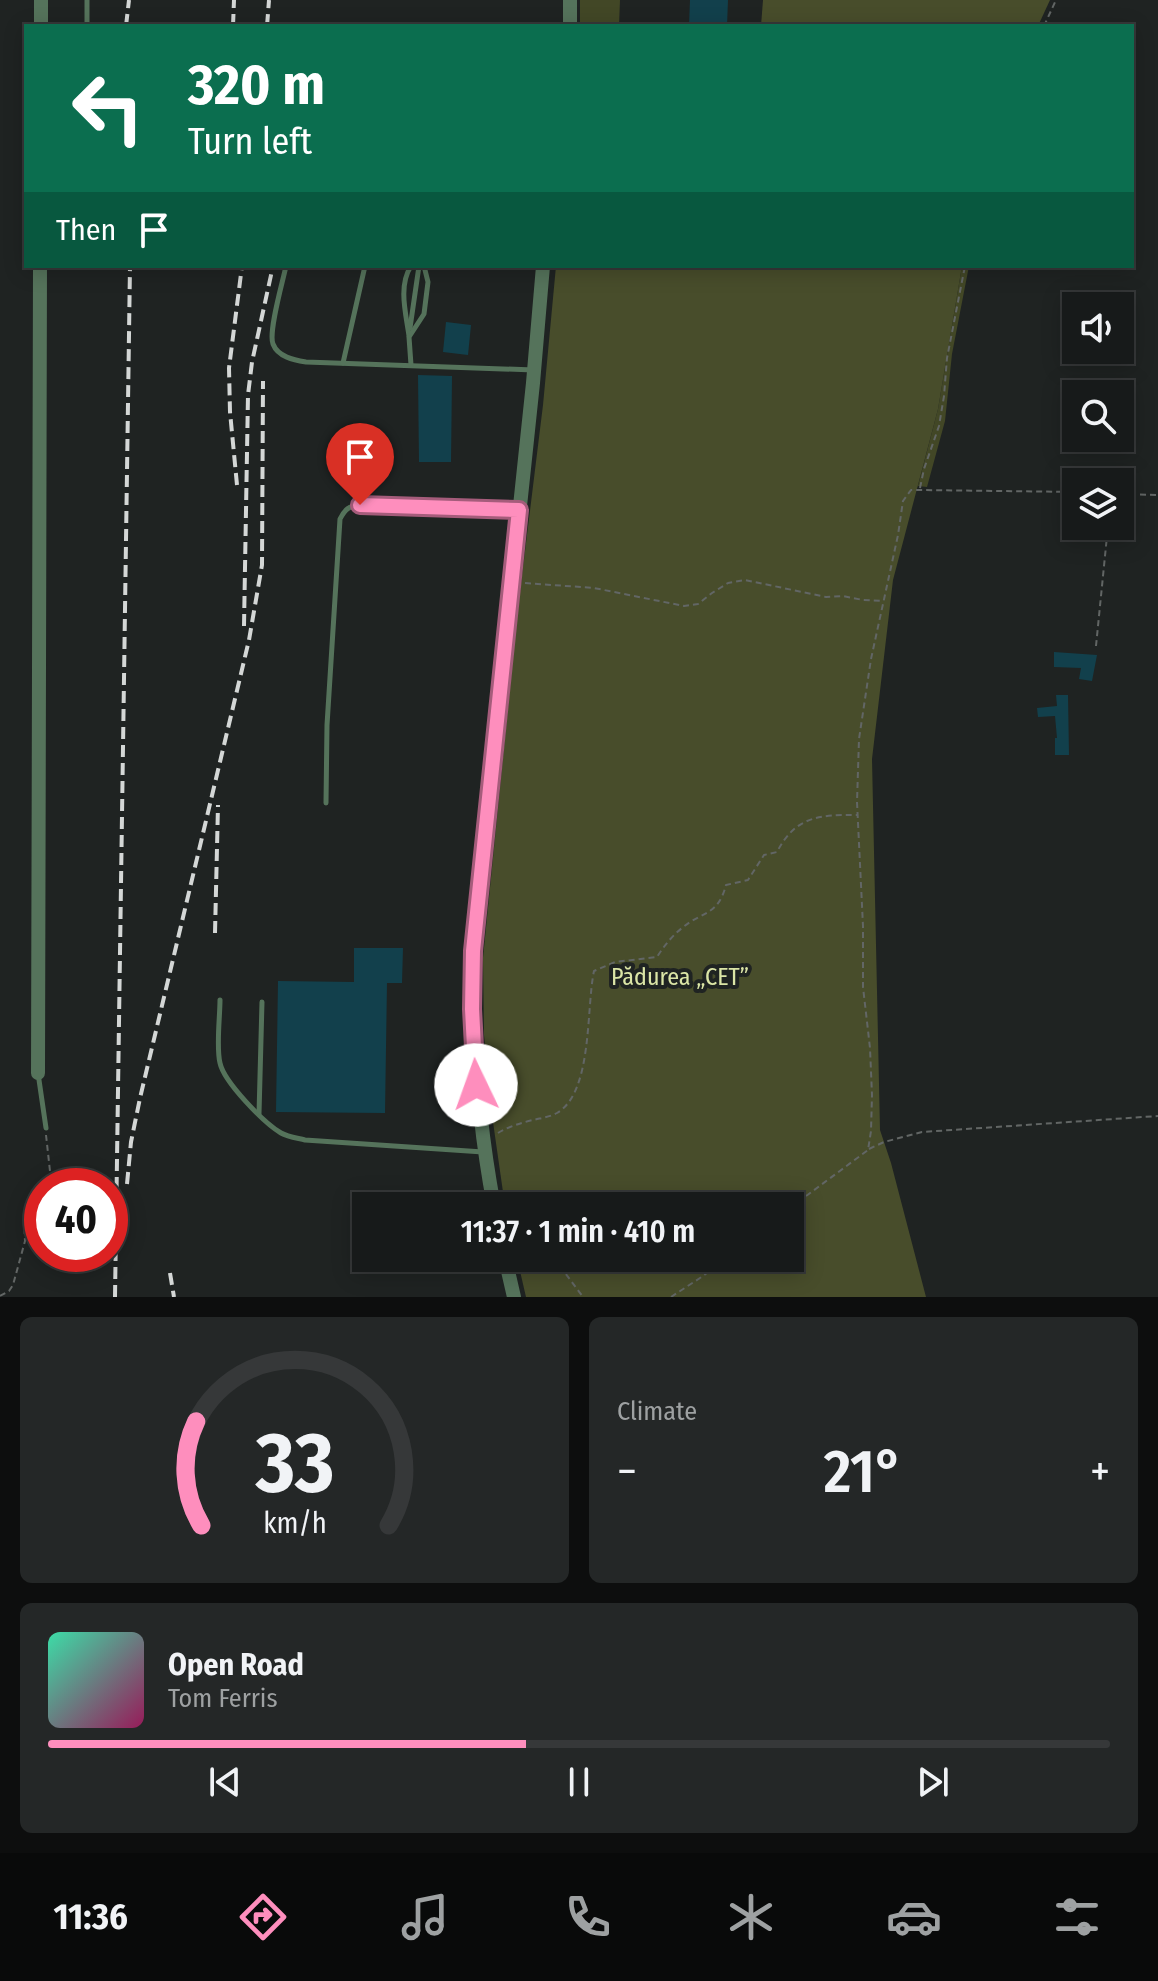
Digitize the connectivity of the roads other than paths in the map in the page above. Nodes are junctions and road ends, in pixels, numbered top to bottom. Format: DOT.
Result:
graph roads {
  1 [pos="41,0"];
  2 [pos="87,0"];
  3 [pos="570,0"];
  4 [pos="41,24"];
  5 [pos="87,24"];
  6 [pos="570,24"];
  7 [pos="40,268"];
  8 [pos="286,268"];
  9 [pos="365,268"];
  10 [pos="410,268"];
  11 [pos="421,268"];
  12 [pos="422,268"];
  13 [pos="543,268"];
  14 [pos="409,337"];
  15 [pos="343,363"];
  16 [pos="411,365"];
  17 [pos="534,370"];
  18 [pos="519,510"];
  19 [pos="326,803"];
  20 [pos="220,1000"];
  21 [pos="262,1002"];
  22 [pos="38,1073"];
  23 [pos="259,1115"];
  24 [pos="46,1128"];
  25 [pos="483,1147"];
  26 [pos="491,1192"];
  27 [pos="508,1272"];
  28 [pos="514,1297"];
  1 -- 4 [label="street"];
  2 -- 5 [label="lane"];
  3 -- 6 [label="street"];
  7 -- 22 [label="street"];
  8 -- 15 [label="lane"];
  9 -- 15 [label="lane"];
  10 -- 14 [label="lane"];
  11 -- 14 [label="lane"];
  12 -- 14 [label="lane"];
  13 -- 17 [label="street"];
  14 -- 16 [label="lane"];
  15 -- 16 [label="lane"];
  16 -- 17 [label="lane"];
  17 -- 18 [label="street"];
  18 -- 19 [label="lane"];
  18 -- 25 [label="street"];
  20 -- 23 [label="lane"];
  21 -- 23 [label="lane"];
  22 -- 24 [label="lane"];
  23 -- 25 [label="lane"];
  25 -- 26 [label="street"];
  27 -- 28 [label="street"];
}
